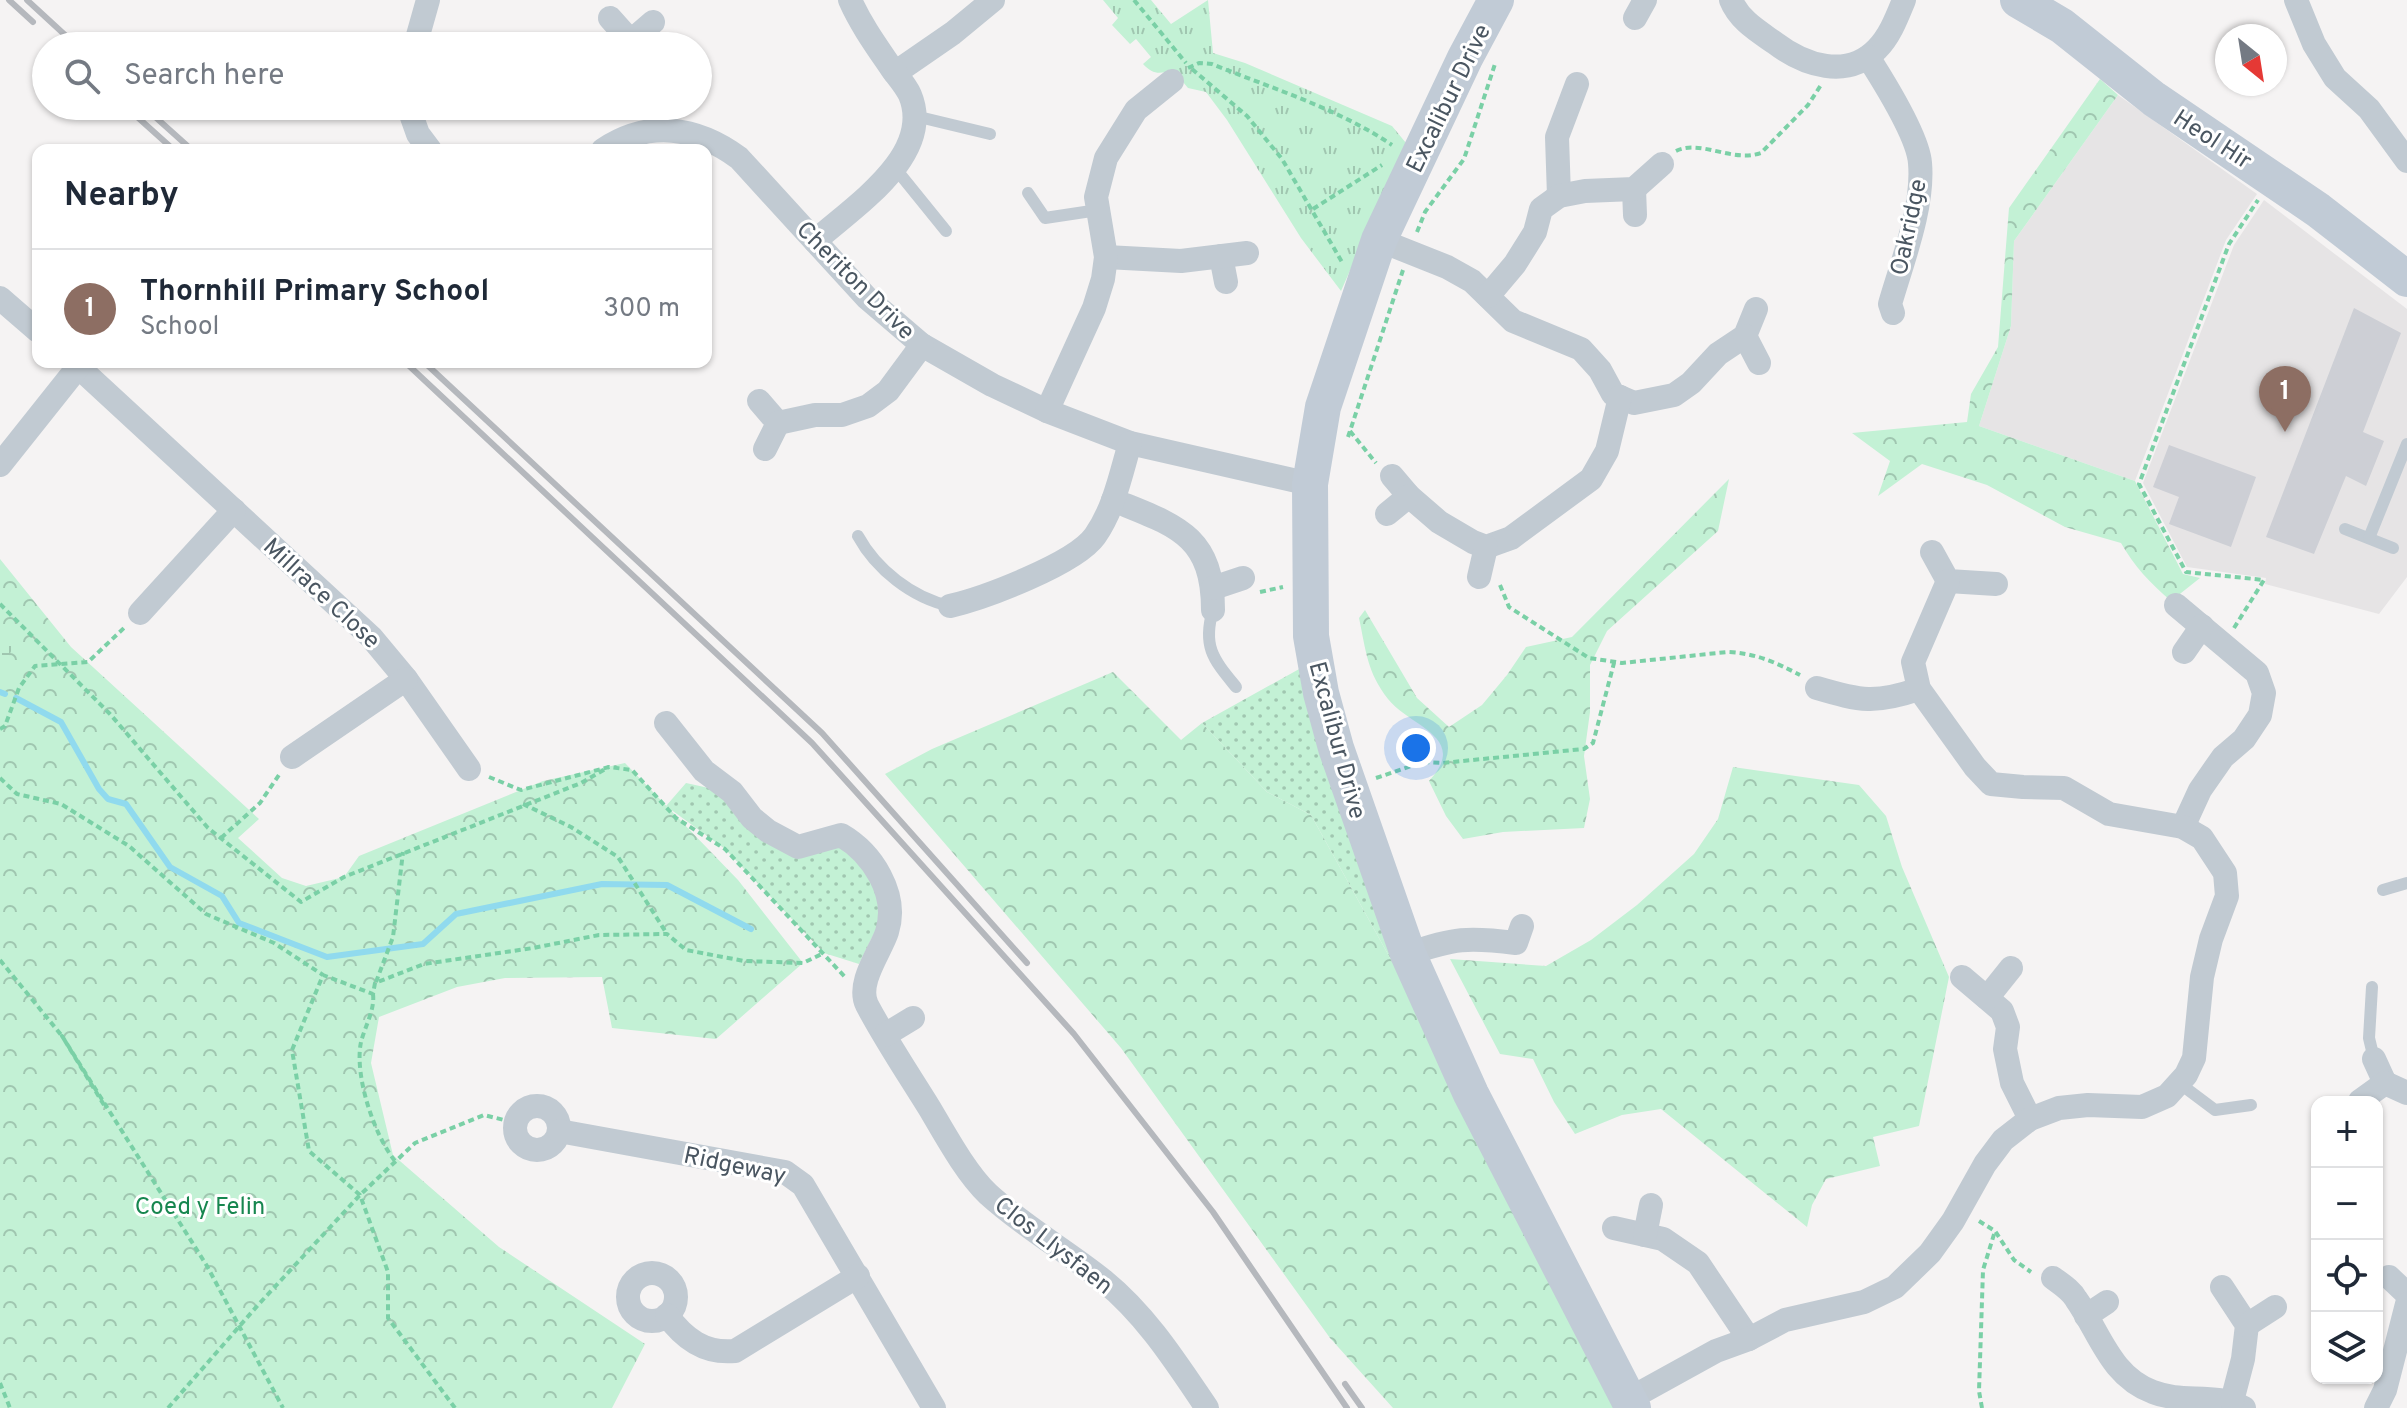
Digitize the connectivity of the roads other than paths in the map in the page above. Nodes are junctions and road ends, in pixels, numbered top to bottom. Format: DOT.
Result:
graph roads {
  1 [pos="428,0"];
  2 [pos="850,0"];
  3 [pos="993,0"];
  4 [pos="1496,0"];
  5 [pos="1731,0"];
  6 [pos="1904,0"];
  7 [pos="2296,0"];
  8 [pos="2039,5"];
  9 [pos="610,18"];
  10 [pos="653,22"];
  11 [pos="419,32"];
  12 [pos="622,32"];
  13 [pos="644,32"];
  14 [pos="1868,57"];
  15 [pos="895,73"];
  16 [pos="1181,74"];
  17 [pos="1577,84"];
  18 [pos="915,116"];
  19 [pos="413,120"];
  20 [pos="657,120"];
  21 [pos="664,120"];
  22 [pos="990,134"];
  23 [pos="426,144"];
  24 [pos="616,144"];
  25 [pos="2407,161"];
  26 [pos="1662,164"];
  27 [pos="895,168"];
  28 [pos="1634,189"];
  29 [pos="1028,193"];
  30 [pos="1559,196"];
  31 [pos="1098,210"];
  32 [pos="1635,215"];
  33 [pos="946,231"];
  34 [pos="1379,240"];
  35 [pos="815,241"];
  36 [pos="1247,253"];
  37 [pos="1221,256"];
  38 [pos="1106,257"];
  39 [pos="2407,279"];
  40 [pos="1226,282"];
  41 [pos="1488,296"];
  42 [pos="0,298"];
  43 [pos="1756,309"];
  44 [pos="1893,313"];
  45 [pos="32,326"];
  46 [pos="1745,336"];
  47 [pos="922,345"];
  48 [pos="1759,363"];
  49 [pos="73,368"];
  50 [pos="80,368"];
  51 [pos="1620,397"];
  52 [pos="759,401"];
  53 [pos="1047,411"];
  54 [pos="778,423"];
  55 [pos="1130,443"];
  56 [pos="2407,444"];
  57 [pos="765,449"];
  58 [pos="0,465"];
  59 [pos="1392,476"];
  60 [pos="1310,484"];
  61 [pos="1409,496"];
  62 [pos="1113,500"];
  63 [pos="234,510"];
  64 [pos="1387,514"];
  65 [pos="2345,529"];
  66 [pos="858,536"];
  67 [pos="2369,538"];
  68 [pos="2393,548"];
  69 [pos="1932,552"];
  70 [pos="1243,578"];
  71 [pos="1948,581"];
  72 [pos="1996,584"];
  73 [pos="1213,599"];
  74 [pos="2176,605"];
  75 [pos="950,606"];
  76 [pos="140,613"];
  77 [pos="2202,626"];
  78 [pos="2184,652"];
  79 [pos="406,679"];
  80 [pos="1236,687"];
  81 [pos="1817,688"];
  82 [pos="1919,689"];
  83 [pos="666,723"];
  84 [pos="292,757"];
  85 [pos="469,769"];
  86 [pos="2183,827"];
  87 [pos="2407,883"];
  88 [pos="2383,890"];
  89 [pos="1522,926"];
  90 [pos="1408,954"];
  91 [pos="2011,968"];
  92 [pos="1962,977"];
  93 [pos="2372,987"];
  94 [pos="1987,998"];
  95 [pos="913,1018"];
  96 [pos="885,1035"];
  97 [pos="2374,1059"];
  98 [pos="2179,1083"];
  99 [pos="2396,1088"];
  100 [pos="2375,1096"];
  101 [pos="2251,1105"];
  102 [pos="2030,1119"];
  103 [pos="516,1123"];
  104 [pos="1651,1205"];
  105 [pos="1614,1228"];
  106 [pos="1645,1235"];
  107 [pos="858,1276"];
  108 [pos="2389,1277"];
  109 [pos="2053,1278"];
  110 [pos="2222,1287"];
  111 [pos="2407,1294"];
  112 [pos="2107,1302"];
  113 [pos="2407,1304"];
  114 [pos="2275,1307"];
  115 [pos="667,1315"];
  116 [pos="2086,1316"];
  117 [pos="2247,1325"];
  118 [pos="1749,1339"];
  119 [pos="2401,1359"];
  120 [pos="2150,1400"];
  121 [pos="1631,1404"];
  122 [pos="2238,1405"];
  123 [pos="934,1408"];
  124 [pos="1207,1408"];
  125 [pos="2376,1408"];
  1 -- 11 [label="street"];
  2 -- 15 [label="street"];
  3 -- 15 [label="street"];
  4 -- 34 [label="street, Excalibur Drive"];
  5 -- 14 [label="street"];
  6 -- 14 [label="street"];
  7 -- 25 [label="street"];
  8 -- 39 [label="street, Heol Hir"];
  9 -- 12 [label="street"];
  10 -- 13 [label="street"];
  14 -- 44 [label="street, Oakridge"];
  15 -- 18 [label="street"];
  16 -- 31 [label="street"];
  17 -- 30 [label="street"];
  18 -- 22 [label="lane"];
  18 -- 27 [label="street"];
  19 -- 23 [label="street"];
  20 -- 24 [label="street, Cheriton Drive"];
  21 -- 35 [label="street, Cheriton Drive"];
  26 -- 28 [label="street"];
  27 -- 33 [label="lane"];
  27 -- 35 [label="street"];
  28 -- 30 [label="street"];
  28 -- 32 [label="street"];
  29 -- 31 [label="lane"];
  30 -- 41 [label="street"];
  31 -- 38 [label="street"];
  34 -- 41 [label="street"];
  34 -- 60 [label="street, Excalibur Drive"];
  35 -- 47 [label="street, Cheriton Drive"];
  36 -- 37 [label="street"];
  37 -- 38 [label="street"];
  37 -- 40 [label="street"];
  38 -- 53 [label="street"];
  41 -- 51 [label="street"];
  42 -- 45 [label="street"];
  43 -- 46 [label="street"];
  46 -- 48 [label="street"];
  46 -- 51 [label="street"];
  47 -- 53 [label="street, Cheriton Drive"];
  47 -- 54 [label="street"];
  49 -- 58 [label="street, Millrace Close"];
  50 -- 63 [label="street, Millrace Close"];
  51 -- 61 [label="street"];
  52 -- 54 [label="street"];
  53 -- 55 [label="street, Cheriton Drive"];
  54 -- 57 [label="street"];
  55 -- 60 [label="street, Cheriton Drive"];
  55 -- 62 [label="street"];
  56 -- 67 [label="lane"];
  59 -- 61 [label="street"];
  60 -- 90 [label="street, Excalibur Drive"];
  61 -- 64 [label="street"];
  62 -- 73 [label="street"];
  62 -- 75 [label="street"];
  63 -- 76 [label="street"];
  63 -- 79 [label="street, Millrace Close"];
  65 -- 67 [label="lane"];
  66 -- 75 [label="lane"];
  67 -- 68 [label="lane"];
  69 -- 71 [label="street"];
  70 -- 73 [label="street"];
  71 -- 72 [label="street"];
  71 -- 82 [label="street"];
  73 -- 80 [label="lane"];
  74 -- 77 [label="street"];
  77 -- 78 [label="street"];
  77 -- 86 [label="street"];
  79 -- 84 [label="street"];
  79 -- 85 [label="street, Millrace Close"];
  81 -- 82 [label="street"];
  82 -- 86 [label="street"];
  83 -- 96 [label="street, Clos Llysfaen"];
  86 -- 98 [label="street"];
  87 -- 88 [label="lane"];
  89 -- 90 [label="street"];
  90 -- 121 [label="street, Excalibur Drive"];
  91 -- 94 [label="street"];
  92 -- 94 [label="street"];
  93 -- 97 [label="lane"];
  94 -- 102 [label="street"];
  95 -- 96 [label="street"];
  96 -- 124 [label="street, Clos Llysfaen"];
  97 -- 99 [label="street"];
  98 -- 101 [label="lane"];
  98 -- 102 [label="street"];
  99 -- 100 [label="street"];
  102 -- 118 [label="street"];
  103 -- 107 [label="street, Ridgeway"];
  104 -- 106 [label="street"];
  105 -- 106 [label="street"];
  106 -- 118 [label="street"];
  107 -- 115 [label="street"];
  107 -- 123 [label="street, Ridgeway"];
  108 -- 111 [label="street"];
  109 -- 116 [label="street"];
  110 -- 117 [label="street"];
  112 -- 116 [label="street"];
  113 -- 119 [label="street"];
  114 -- 117 [label="street"];
  116 -- 120 [label="street"];
  117 -- 122 [label="street"];
  118 -- 121 [label="street"];
  119 -- 125 [label="street"];
  120 -- 122 [label="street"];
}
